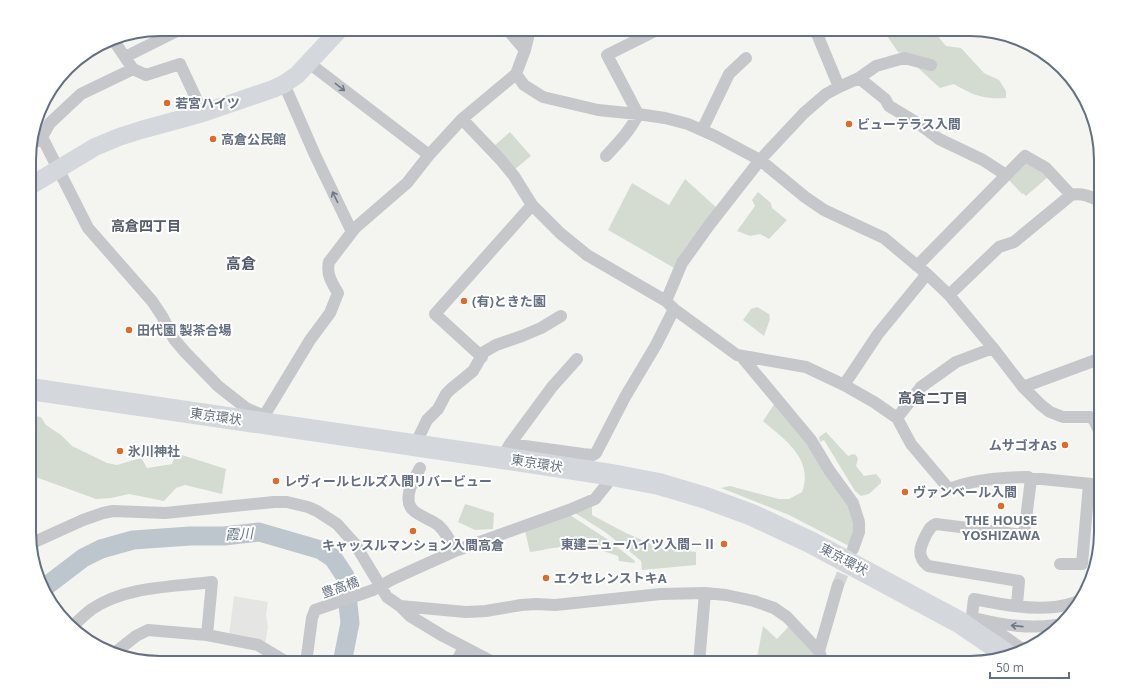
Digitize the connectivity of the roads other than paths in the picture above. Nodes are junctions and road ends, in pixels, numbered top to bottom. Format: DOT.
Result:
graph roads {
  1 [pos="167,36"];
  2 [pos="334,36"];
  3 [pos="513,36"];
  4 [pos="528,36"];
  5 [pos="645,36"];
  6 [pos="818,36"];
  7 [pos="116,44"];
  8 [pos="525,50"];
  9 [pos="125,56"];
  10 [pos="746,58"];
  11 [pos="309,63"];
  12 [pos="931,65"];
  13 [pos="133,69"];
  14 [pos="516,74"];
  15 [pos="859,78"];
  16 [pos="284,84"];
  17 [pos="839,87"];
  18 [pos="203,113"];
  19 [pos="638,114"];
  20 [pos="462,119"];
  21 [pos="702,130"];
  22 [pos="39,132"];
  23 [pos="39,134"];
  24 [pos="429,155"];
  25 [pos="606,156"];
  26 [pos="760,160"];
  27 [pos="57,169"];
  28 [pos="1006,175"];
  29 [pos="36,182"];
  30 [pos="1071,195"];
  31 [pos="1094,198"];
  32 [pos="532,205"];
  33 [pos="352,232"];
  34 [pos="917,266"];
  35 [pos="927,274"];
  36 [pos="949,295"];
  37 [pos="670,305"];
  38 [pos="561,316"];
  39 [pos="993,348"];
  40 [pos="740,356"];
  41 [pos="482,357"];
  42 [pos="577,359"];
  43 [pos="1094,361"];
  44 [pos="844,385"];
  45 [pos="1023,387"];
  46 [pos="36,390"];
  47 [pos="36,400"];
  48 [pos="896,418"];
  49 [pos="263,419"];
  50 [pos="1094,420"];
  51 [pos="415,445"];
  52 [pos="506,451"];
  53 [pos="420,468"];
  54 [pos="1031,479"];
  55 [pos="607,484"];
  56 [pos="1094,484"];
  57 [pos="1094,490"];
  58 [pos="37,541"];
  59 [pos="455,551"];
  60 [pos="855,558"];
  61 [pos="1060,564"];
  62 [pos="838,585"];
  63 [pos="376,588"];
  64 [pos="706,593"];
  65 [pos="1071,603"];
  66 [pos="1017,605"];
  67 [pos="400,606"];
  68 [pos="970,618"];
  69 [pos="76,623"];
  70 [pos="1049,627"];
  71 [pos="207,635"];
  72 [pos="464,646"];
  73 [pos="1017,647"];
  74 [pos="119,649"];
  75 [pos="1004,652"];
  76 [pos="989,655"];
  77 [pos="276,656"];
  78 [pos="307,656"];
  79 [pos="459,656"];
  80 [pos="482,656"];
  81 [pos="700,656"];
  82 [pos="819,656"];
  83 [pos="822,656"];
  1 -- 9 [label="street"];
  2 -- 11 [label="street"];
  3 -- 8 [label="street"];
  4 -- 8 [label="street"];
  5 -- 19 [label="street"];
  6 -- 17 [label="street"];
  7 -- 9 [label="street"];
  8 -- 14 [label="street"];
  9 -- 13 [label="street"];
  10 -- 21 [label="street"];
  11 -- 16 [label="street"];
  11 -- 24 [label="street, one-way"];
  12 -- 15 [label="street"];
  13 -- 18 [label="street"];
  13 -- 22 [label="street"];
  14 -- 19 [label="street"];
  14 -- 20 [label="street"];
  15 -- 17 [label="street"];
  15 -- 28 [label="street"];
  16 -- 18 [label="street"];
  33 -- 16 [label="street, one-way"];
  17 -- 26 [label="street"];
  18 -- 27 [label="street"];
  19 -- 21 [label="street"];
  19 -- 25 [label="street"];
  20 -- 24 [label="street"];
  20 -- 32 [label="street"];
  21 -- 26 [label="street"];
  23 -- 27 [label="street"];
  24 -- 33 [label="street"];
  26 -- 34 [label="street"];
  26 -- 37 [label="street"];
  27 -- 29 [label="street"];
  27 -- 49 [label="street"];
  28 -- 30 [label="street"];
  28 -- 34 [label="street"];
  30 -- 31 [label="street"];
  30 -- 36 [label="street"];
  32 -- 37 [label="street"];
  32 -- 41 [label="street"];
  33 -- 49 [label="street"];
  34 -- 35 [label="street"];
  35 -- 36 [label="street"];
  35 -- 44 [label="street"];
  36 -- 39 [label="street"];
  37 -- 40 [label="street"];
  37 -- 52 [label="street"];
  38 -- 41 [label="street"];
  39 -- 45 [label="street"];
  39 -- 48 [label="street"];
  40 -- 44 [label="street"];
  40 -- 60 [label="street"];
  41 -- 51 [label="street"];
  42 -- 52 [label="street"];
  43 -- 45 [label="street"];
  44 -- 48 [label="street"];
  45 -- 50 [label="street"];
  46 -- 49 [label="highway, 東京環状"];
  47 -- 55 [label="highway, 東京環状"];
  48 -- 54 [label="street"];
  49 -- 51 [label="highway, 東京環状"];
  51 -- 52 [label="highway, 東京環状"];
  52 -- 60 [label="highway, 東京環状"];
  53 -- 59 [label="street"];
  54 -- 56 [label="street"];
  54 -- 66 [label="street"];
  55 -- 59 [label="street, 豊高橋"];
  55 -- 76 [label="highway, 東京環状"];
  57 -- 61 [label="street"];
  58 -- 63 [label="street"];
  59 -- 63 [label="street, 豊高橋"];
  60 -- 68 [label="highway, 東京環状"];
  62 -- 83 [label="street"];
  63 -- 67 [label="street"];
  63 -- 78 [label="street, 豊高橋"];
  64 -- 67 [label="street"];
  64 -- 81 [label="street"];
  64 -- 82 [label="street"];
  65 -- 66 [label="street"];
  66 -- 68 [label="street"];
  67 -- 72 [label="street"];
  70 -- 68 [label="street, one-way"];
  68 -- 73 [label="street"];
  68 -- 75 [label="highway, 東京環状"];
  69 -- 71 [label="street"];
  71 -- 74 [label="street"];
  71 -- 77 [label="street"];
  72 -- 79 [label="street"];
  72 -- 80 [label="street"];
}
